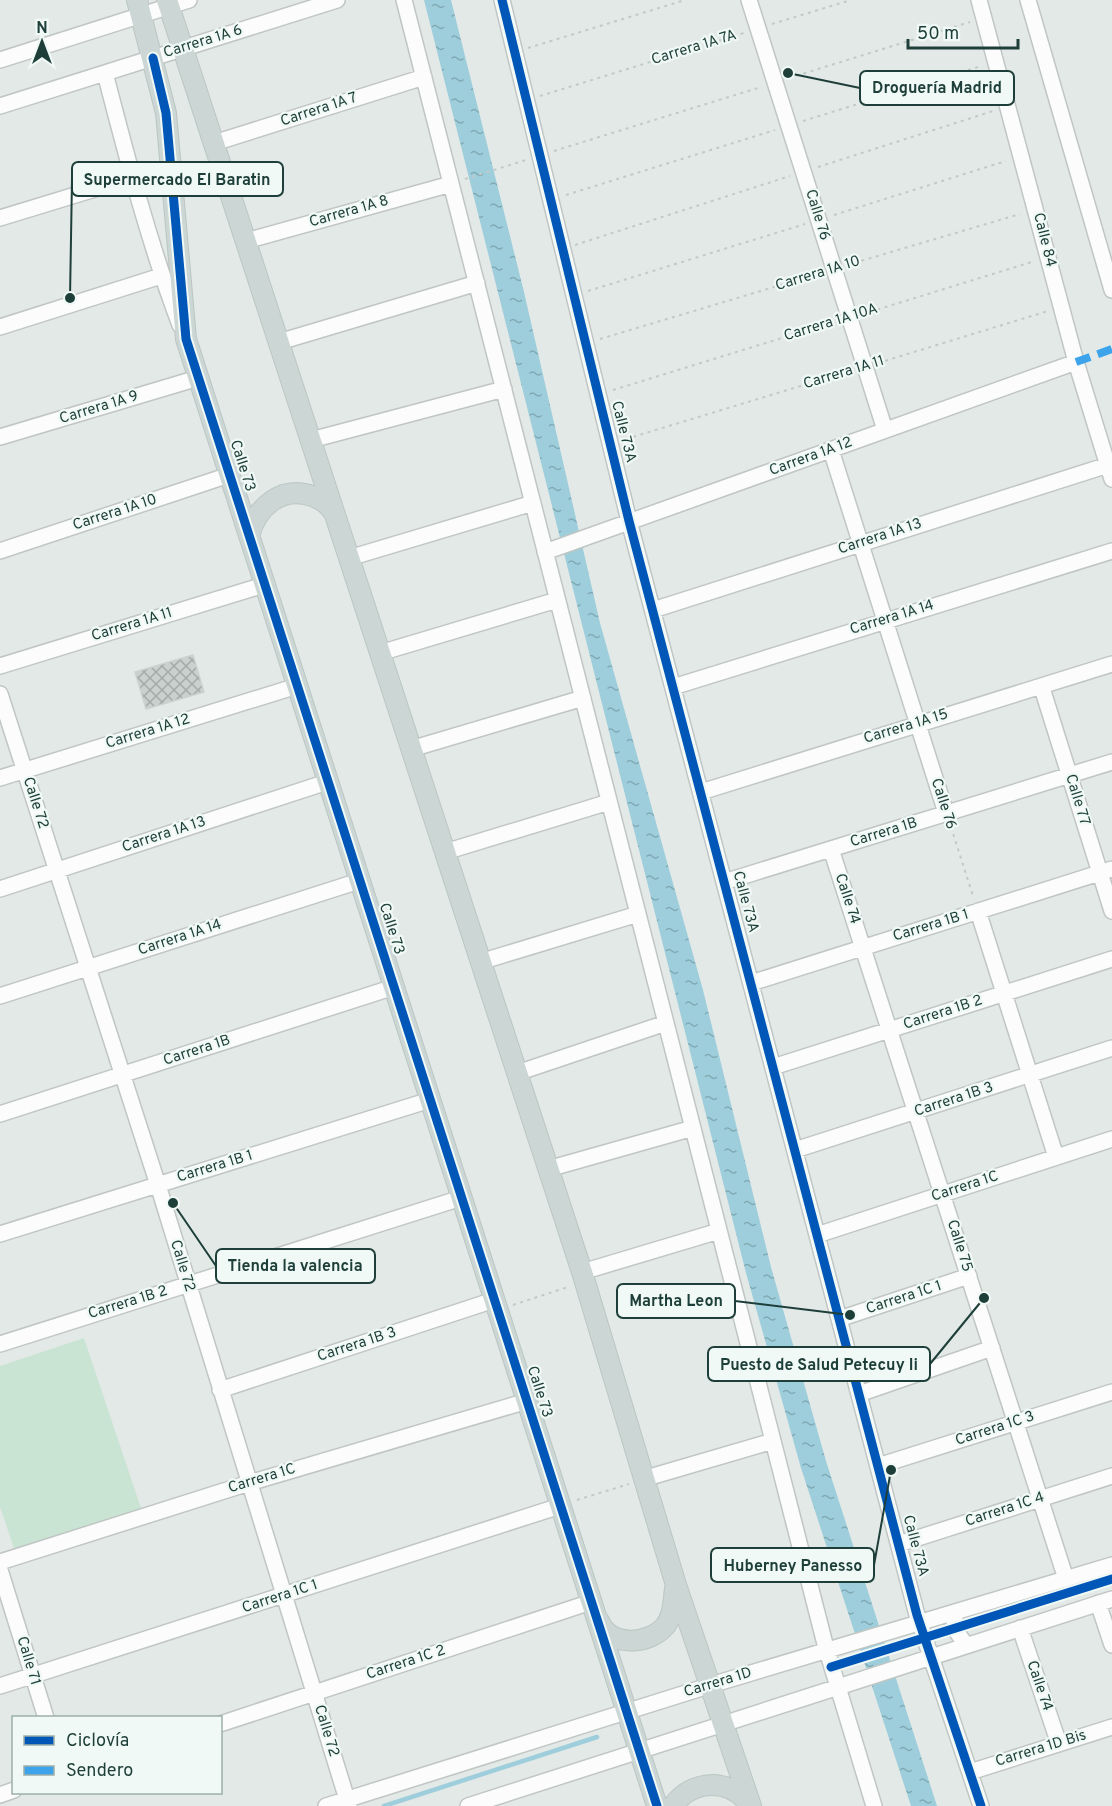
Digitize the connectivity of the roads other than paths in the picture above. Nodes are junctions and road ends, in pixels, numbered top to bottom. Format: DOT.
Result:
graph roads {
  1 [pos="189,0"];
  2 [pos="337,0"];
  3 [pos="404,0"];
  4 [pos="749,0"];
  5 [pos="979,0"];
  6 [pos="1028,0"];
  7 [pos="504,1"];
  8 [pos="169,7"];
  9 [pos="140,12"];
  10 [pos="181,44"];
  11 [pos="152,54"];
  12 [pos="0,60"];
  13 [pos="105,73"];
  14 [pos="424,77"];
  15 [pos="0,106"];
  16 [pos="214,143"];
  17 [pos="131,178"];
  18 [pos="458,182"];
  19 [pos="0,218"];
  20 [pos="246,241"];
  21 [pos="161,276"];
  22 [pos="477,284"];
  23 [pos="1112,290"];
  24 [pos="0,327"];
  25 [pos="186,339"];
  26 [pos="279,342"];
  27 [pos="1076,362"];
  28 [pos="198,378"];
  29 [pos="504,388"];
  30 [pos="885,430"];
  31 [pos="0,437"];
  32 [pos="311,440"];
  33 [pos="831,450"];
  34 [pos="1110,472"];
  35 [pos="230,475"];
  36 [pos="533,503"];
  37 [pos="336,518"];
  38 [pos="624,523"];
  39 [pos="249,536"];
  40 [pos="860,543"];
  41 [pos="549,550"];
  42 [pos="0,551"];
  43 [pos="1112,551"];
  44 [pos="349,558"];
  45 [pos="264,585"];
  46 [pos="557,600"];
  47 [pos="653,610"];
  48 [pos="885,620"];
  49 [pos="380,653"];
  50 [pos="1112,664"];
  51 [pos="0,666"];
  52 [pos="297,686"];
  53 [pos="673,687"];
  54 [pos="1042,688"];
  55 [pos="0,694"];
  56 [pos="583,698"];
  57 [pos="918,723"];
  58 [pos="411,749"];
  59 [pos="1112,762"];
  60 [pos="25,771"];
  61 [pos="1069,775"];
  62 [pos="0,778"];
  63 [pos="327,782"];
  64 [pos="701,792"];
  65 [pos="609,802"];
  66 [pos="946,813"];
  67 [pos="831,849"];
  68 [pos="445,852"];
  69 [pos="57,871"];
  70 [pos="1106,871"];
  71 [pos="359,881"];
  72 [pos="724,882"];
  73 [pos="0,889"];
  74 [pos="978,911"];
  75 [pos="1112,911"];
  76 [pos="638,914"];
  77 [pos="862,948"];
  78 [pos="1112,959"];
  79 [pos="480,962"];
  80 [pos="88,968"];
  81 [pos="751,983"];
  82 [pos="394,987"];
  83 [pos="1004,994"];
  84 [pos="0,996"];
  85 [pos="666,1023"];
  86 [pos="889,1030"];
  87 [pos="1112,1048"];
  88 [pos="773,1067"];
  89 [pos="517,1073"];
  90 [pos="122,1075"];
  91 [pos="1030,1075"];
  92 [pos="429,1100"];
  93 [pos="915,1112"];
  94 [pos="0,1114"];
  95 [pos="693,1128"];
  96 [pos="1112,1139"];
  97 [pos="795,1150"];
  98 [pos="1056,1157"];
  99 [pos="548,1169"];
  100 [pos="158,1185"];
  101 [pos="942,1194"];
  102 [pos="461,1198"];
  103 [pos="719,1231"];
  104 [pos="0,1234"];
  105 [pos="817,1234"];
  106 [pos="969,1276"];
  107 [pos="583,1277"];
  108 [pos="188,1284"];
  109 [pos="496,1305"];
  110 [pos="839,1319"];
  111 [pos="0,1344"];
  112 [pos="992,1348"];
  113 [pos="220,1390"];
  114 [pos="1112,1392"];
  115 [pos="859,1394"];
  116 [pos="527,1401"];
  117 [pos="1016,1422"];
  118 [pos="773,1441"];
  119 [pos="878,1466"];
  120 [pos="1112,1476"];
  121 [pos="643,1479"];
  122 [pos="249,1483"];
  123 [pos="1040,1499"];
  124 [pos="560,1506"];
  125 [pos="899,1544"];
  126 [pos="0,1562"];
  127 [pos="1112,1565"];
  128 [pos="0,1570"];
  129 [pos="1066,1579"];
  130 [pos="676,1585"];
  131 [pos="284,1596"];
  132 [pos="1105,1601"];
  133 [pos="593,1608"];
  134 [pos="955,1614"];
  135 [pos="920,1624"];
  136 [pos="1020,1628"];
  137 [pos="966,1645"];
  138 [pos="1112,1645"];
  139 [pos="826,1651"];
  140 [pos="931,1656"];
  141 [pos="33,1676"];
  142 [pos="0,1686"];
  143 [pos="709,1686"];
  144 [pos="837,1687"];
  145 [pos="314,1693"];
  146 [pos="626,1712"];
  147 [pos="45,1716"];
  148 [pos="222,1723"];
  149 [pos="722,1725"];
  150 [pos="1112,1727"];
  151 [pos="1059,1744"];
  152 [pos="639,1751"];
  153 [pos="970,1772"];
  154 [pos="348,1803"];
  155 [pos="326,1806"];
  156 [pos="468,1806"];
  157 [pos="657,1806"];
  158 [pos="674,1806"];
  159 [pos="751,1806"];
  160 [pos="874,1806"];
  161 [pos="981,1806"];
  1 -- 8 [label="street"];
  2 -- 10 [label="street, Carrera 1A 6"];
  3 -- 14 [label="street"];
  4 -- 30 [label="street, Calle 76"];
  5 -- 27 [label="street, Calle 84"];
  6 -- 23 [label="street"];
  7 -- 38 [label="street, Calle 73A"];
  8 -- 9 [label="street"];
  8 -- 10 [label="main road"];
  9 -- 11 [label="main road, Calle 73"];
  9 -- 12 [label="street"];
  10 -- 11 [label="street, Carrera 1A 6"];
  10 -- 16 [label="main road"];
  11 -- 13 [label="street, Carrera 1A 6"];
  11 -- 25 [label="main road, Calle 73"];
  13 -- 15 [label="street, Carrera 1A 6"];
  13 -- 17 [label="street, Calle 73"];
  14 -- 16 [label="street, Carrera 1A 7"];
  14 -- 18 [label="street"];
  16 -- 20 [label="main road"];
  17 -- 19 [label="street"];
  17 -- 21 [label="street, Calle 73"];
  18 -- 20 [label="street, Carrera 1A 8"];
  18 -- 22 [label="street"];
  20 -- 26 [label="main road"];
  21 -- 24 [label="street"];
  21 -- 25 [label="street, Calle 73"];
  22 -- 26 [label="street"];
  22 -- 29 [label="street"];
  25 -- 28 [label="main road, Calle 73"];
  26 -- 32 [label="main road"];
  27 -- 30 [label="street, Carrera 1A 12"];
  27 -- 34 [label="street, Calle 84"];
  28 -- 31 [label="street, Carrera 1A 9"];
  28 -- 35 [label="main road, Calle 73"];
  29 -- 32 [label="street"];
  29 -- 36 [label="street"];
  30 -- 33 [label="street, Carrera 1A 12"];
  32 -- 37 [label="main road"];
  33 -- 38 [label="street, Carrera 1A 12"];
  33 -- 40 [label="street, Calle 76"];
  34 -- 40 [label="street, Carrera 1A 13"];
  35 -- 39 [label="main road, Calle 73"];
  35 -- 42 [label="street, Carrera 1A 10"];
  36 -- 41 [label="street"];
  36 -- 44 [label="street"];
  37 -- 39 [label="main road"];
  37 -- 44 [label="main road"];
  38 -- 41 [label="street, Carrera 1A 12"];
  38 -- 47 [label="street, Calle 73A"];
  39 -- 45 [label="main road, Calle 73"];
  40 -- 47 [label="street, Carrera 1A 13"];
  40 -- 48 [label="street, Calle 76"];
  41 -- 46 [label="street"];
  43 -- 48 [label="street, Carrera 1A 14"];
  44 -- 49 [label="main road"];
  45 -- 51 [label="street, Carrera 1A 11"];
  45 -- 52 [label="main road, Calle 73"];
  46 -- 49 [label="street"];
  46 -- 56 [label="street"];
  47 -- 53 [label="street, Calle 73A"];
  48 -- 53 [label="street, Carrera 1A 14"];
  48 -- 57 [label="street, Calle 76"];
  49 -- 58 [label="main road"];
  50 -- 54 [label="street, Carrera 1A 15"];
  52 -- 60 [label="street, Carrera 1A 12"];
  52 -- 63 [label="main road, Calle 73"];
  53 -- 64 [label="street, Calle 73A"];
  54 -- 57 [label="street, Carrera 1A 15"];
  54 -- 61 [label="street, Calle 77"];
  55 -- 60 [label="street, Calle 72"];
  56 -- 58 [label="street"];
  56 -- 65 [label="street"];
  57 -- 64 [label="street, Carrera 1A 15"];
  57 -- 66 [label="street, Calle 76"];
  58 -- 68 [label="main road"];
  59 -- 61 [label="street, Carrera 1B"];
  60 -- 62 [label="street, Carrera 1A 12"];
  60 -- 69 [label="street, Calle 72"];
  61 -- 66 [label="street, Carrera 1B"];
  61 -- 70 [label="street, Calle 77"];
  63 -- 69 [label="street, Carrera 1A 13"];
  63 -- 71 [label="main road, Calle 73"];
  64 -- 72 [label="street, Calle 73A"];
  65 -- 68 [label="street"];
  65 -- 76 [label="street"];
  66 -- 67 [label="street, Carrera 1B"];
  67 -- 72 [label="street, Carrera 1B"];
  67 -- 77 [label="street, Calle 74"];
  68 -- 79 [label="main road"];
  69 -- 73 [label="street, Carrera 1A 13"];
  69 -- 80 [label="street, Calle 72"];
  70 -- 74 [label="street, Carrera 1B 1"];
  70 -- 75 [label="street, Calle 77"];
  71 -- 80 [label="street, Carrera 1A 14"];
  71 -- 82 [label="main road, Calle 73"];
  72 -- 81 [label="street, Calle 73A"];
  74 -- 77 [label="street, Carrera 1B 1"];
  74 -- 83 [label="street"];
  76 -- 79 [label="street"];
  76 -- 85 [label="street"];
  77 -- 81 [label="street, Carrera 1B 1"];
  77 -- 86 [label="street, Calle 75"];
  78 -- 83 [label="street, Carrera 1B 2"];
  79 -- 89 [label="main road"];
  80 -- 84 [label="street, Carrera 1A 14"];
  80 -- 90 [label="street, Calle 72"];
  81 -- 88 [label="street, Calle 73A"];
  82 -- 90 [label="street, Carrera 1B"];
  82 -- 92 [label="main road, Calle 73"];
  83 -- 86 [label="street, Carrera 1B 2"];
  83 -- 91 [label="street"];
  85 -- 89 [label="street"];
  85 -- 95 [label="street"];
  86 -- 88 [label="street, Carrera 1B 2"];
  86 -- 93 [label="street, Calle 75"];
  87 -- 91 [label="street, Carrera 1B 3"];
  88 -- 97 [label="street, Calle 73A"];
  89 -- 99 [label="main road"];
  90 -- 94 [label="street, Carrera 1B"];
  90 -- 100 [label="street, Calle 72"];
  91 -- 93 [label="street, Carrera 1B 3"];
  91 -- 98 [label="street"];
  92 -- 100 [label="street, Carrera 1B 1"];
  92 -- 102 [label="main road, Calle 73"];
  93 -- 97 [label="street, Carrera 1B 3"];
  93 -- 101 [label="street, Calle 75"];
  95 -- 99 [label="street"];
  95 -- 103 [label="street"];
  96 -- 98 [label="street, Carrera 1C"];
  97 -- 105 [label="street, Calle 73A"];
  98 -- 101 [label="street, Carrera 1C"];
  99 -- 107 [label="main road"];
  100 -- 104 [label="street, Carrera 1B 1"];
  100 -- 108 [label="street, Calle 72"];
  101 -- 105 [label="street, Carrera 1C"];
  101 -- 106 [label="street, Calle 75"];
  102 -- 108 [label="street, Carrera 1B 2"];
  102 -- 109 [label="main road, Calle 73"];
  103 -- 107 [label="street"];
  103 -- 118 [label="street"];
  105 -- 110 [label="street, Calle 73A"];
  106 -- 110 [label="street, Carrera 1C 1"];
  106 -- 112 [label="street, Calle 75"];
  107 -- 121 [label="main road"];
  108 -- 111 [label="street, Carrera 1B 2"];
  108 -- 113 [label="street, Calle 72"];
  109 -- 113 [label="street, Carrera 1B 3"];
  109 -- 116 [label="main road, Calle 73"];
  110 -- 115 [label="street, Calle 73A"];
  112 -- 115 [label="street"];
  112 -- 117 [label="street, Calle 75"];
  113 -- 122 [label="street, Calle 72"];
  114 -- 117 [label="street, Carrera 1C 3"];
  115 -- 119 [label="street, Calle 73A"];
  116 -- 122 [label="street, Carrera 1C"];
  116 -- 124 [label="main road, Calle 73"];
  117 -- 119 [label="street, Carrera 1C 3"];
  117 -- 123 [label="street, Calle 75"];
  118 -- 121 [label="street"];
  118 -- 139 [label="street"];
  119 -- 125 [label="street, Calle 73A"];
  120 -- 123 [label="street, Carrera 1C 4"];
  121 -- 130 [label="main road"];
  122 -- 126 [label="street, Carrera 1C"];
  122 -- 131 [label="street, Calle 72"];
  123 -- 125 [label="street, Carrera 1C 4"];
  123 -- 129 [label="street, Calle 75"];
  124 -- 131 [label="street, Carrera 1C 1"];
  124 -- 133 [label="main road, Calle 73"];
  125 -- 135 [label="street, Calle 73A"];
  127 -- 129 [label="street, Carrera 1D"];
  128 -- 141 [label="street, Calle 71"];
  129 -- 134 [label="street, Carrera 1D"];
  130 -- 133 [label="main road"];
  130 -- 143 [label="main road"];
  131 -- 141 [label="street, Carrera 1C 1"];
  131 -- 145 [label="street, Calle 72"];
  132 -- 136 [label="street"];
  132 -- 138 [label="street"];
  133 -- 145 [label="street, Carrera 1C 2"];
  133 -- 146 [label="main road, Calle 73"];
  134 -- 135 [label="street, Carrera 1D"];
  134 -- 137 [label="street"];
  135 -- 139 [label="street, Carrera 1D"];
  135 -- 140 [label="street, Calle 73A"];
  136 -- 137 [label="street"];
  136 -- 151 [label="street, Calle 74"];
  137 -- 140 [label="street"];
  139 -- 143 [label="street, Carrera 1D"];
  139 -- 144 [label="street"];
  140 -- 144 [label="street"];
  140 -- 153 [label="street, Calle 73A"];
  141 -- 142 [label="street, Carrera 1C 1"];
  141 -- 147 [label="street, Calle 71"];
  143 -- 146 [label="street, Carrera 1D"];
  143 -- 149 [label="main road"];
  144 -- 149 [label="street"];
  144 -- 160 [label="street"];
  145 -- 148 [label="street, Carrera 1C 2"];
  145 -- 154 [label="street, Calle 72"];
  146 -- 152 [label="main road, Calle 73"];
  146 -- 154 [label="street, Carrera 1D"];
  149 -- 152 [label="street"];
  149 -- 159 [label="main road"];
  150 -- 151 [label="street, Carrera 1D Bis"];
  151 -- 153 [label="street, Carrera 1D Bis"];
  152 -- 156 [label="street"];
  152 -- 157 [label="main road, Calle 73"];
  153 -- 161 [label="street, Calle 73A"];
  154 -- 155 [label="street, Carrera 1D"];
  158 -- 159 [label="main road"];
}
